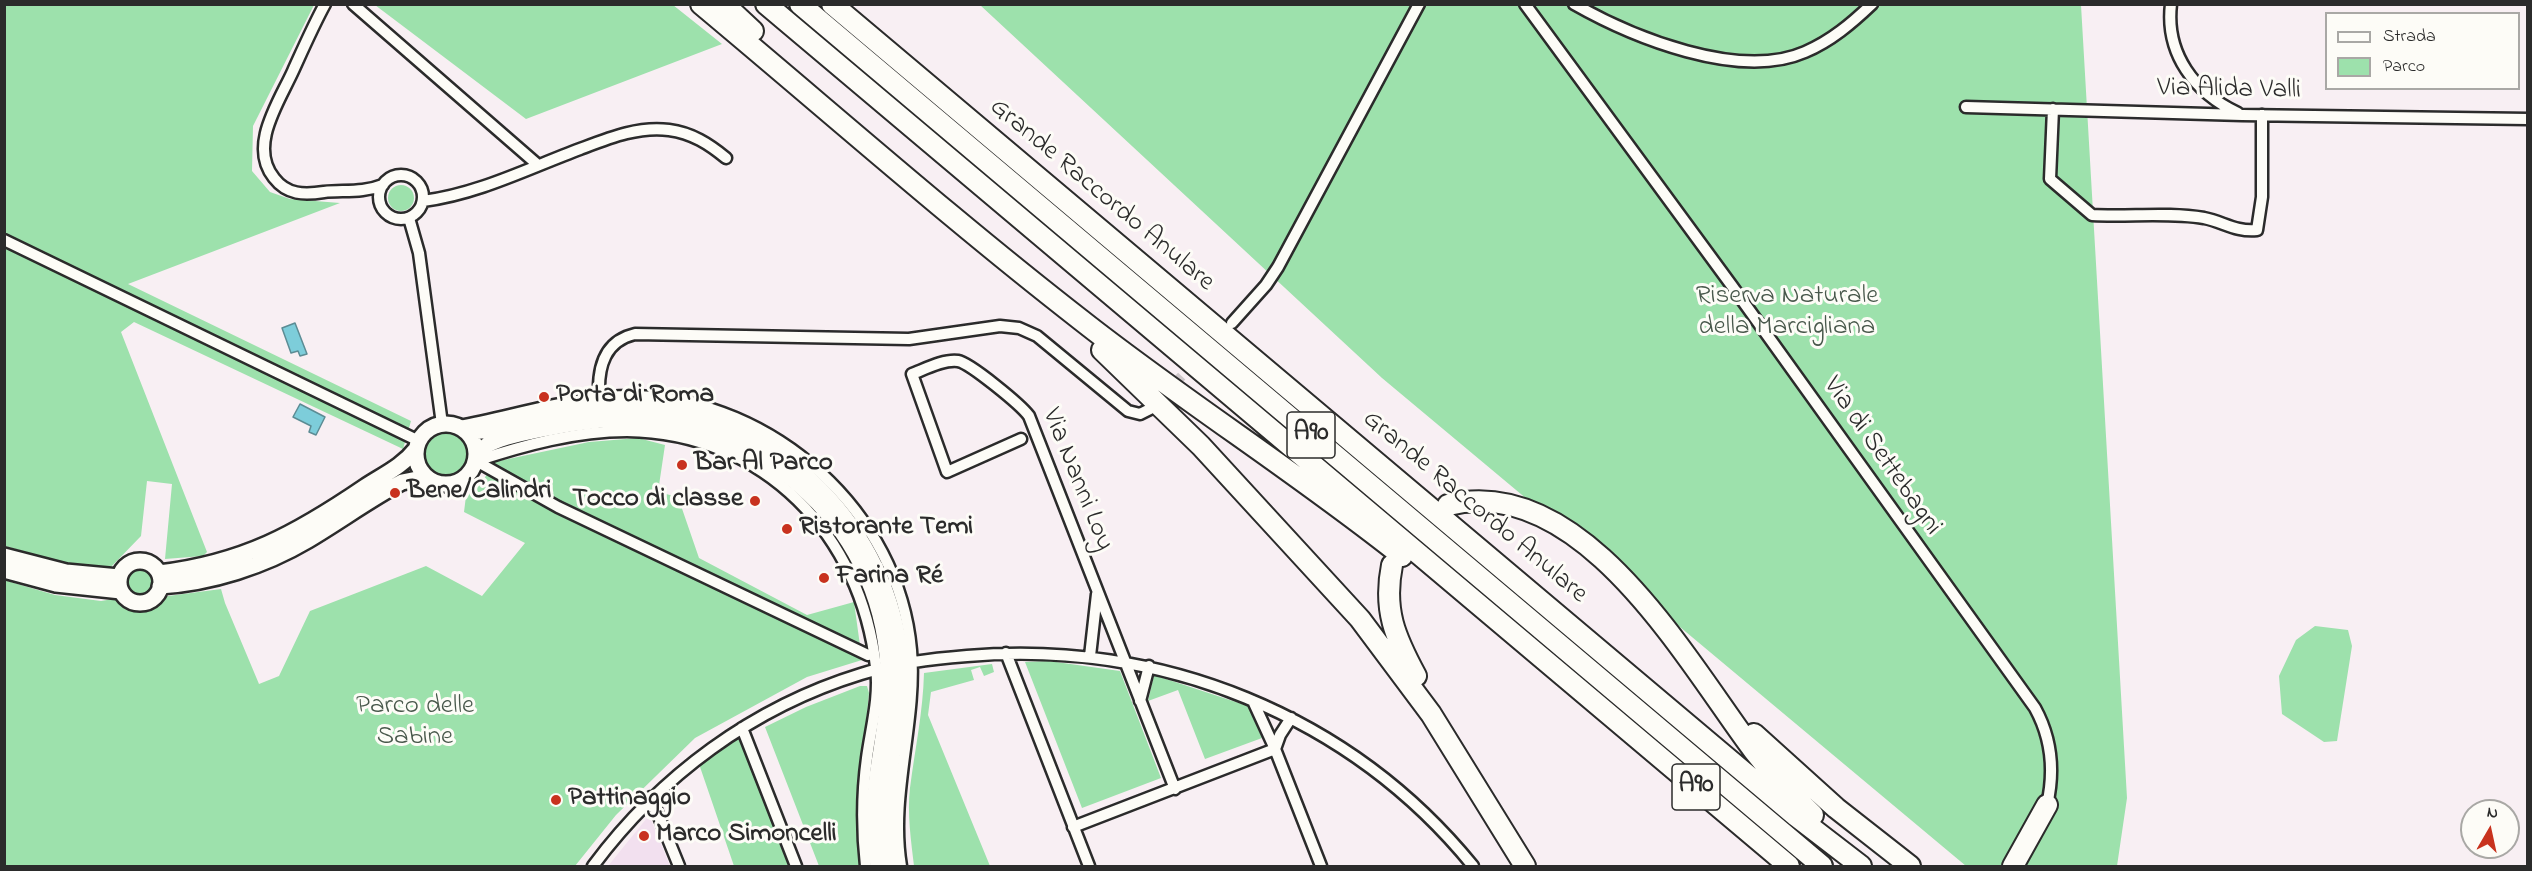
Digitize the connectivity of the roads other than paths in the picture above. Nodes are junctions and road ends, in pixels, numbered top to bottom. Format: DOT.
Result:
graph roads {
  1 [pos="325,4"];
  2 [pos="353,4"];
  3 [pos="701,4"];
  4 [pos="724,4"];
  5 [pos="766,4"];
  6 [pos="800,4"];
  7 [pos="832,4"];
  8 [pos="848,4"];
  9 [pos="1419,4"];
  10 [pos="1574,4"];
  11 [pos="1872,4"];
  12 [pos="2171,4"];
  13 [pos="1530,6"];
  14 [pos="1966,107"];
  15 [pos="2054,110"];
  16 [pos="2242,115"];
  17 [pos="2262,115"];
  18 [pos="2528,119"];
  19 [pos="864,140"];
  20 [pos="726,158"];
  21 [pos="538,165"];
  22 [pos="1028,171"];
  23 [pos="382,185"];
  24 [pos="423,201"];
  25 [pos="409,218"];
  26 [pos="4,240"];
  27 [pos="1036,285"];
  28 [pos="1232,323"];
  29 [pos="599,394"];
  30 [pos="1150,409"];
  31 [pos="442,424"];
  32 [pos="462,428"];
  33 [pos="1021,440"];
  34 [pos="417,445"];
  35 [pos="476,461"];
  36 [pos="432,481"];
  37 [pos="1448,506"];
  38 [pos="852,537"];
  39 [pos="1295,549"];
  40 [pos="4,556"];
  41 [pos="1392,565"];
  42 [pos="4,570"];
  43 [pos="160,580"];
  44 [pos="120,584"];
  45 [pos="1098,592"];
  46 [pos="1006,653"];
  47 [pos="868,655"];
  48 [pos="1090,657"];
  49 [pos="1689,660"];
  50 [pos="1125,662"];
  51 [pos="894,666"];
  52 [pos="1149,666"];
  53 [pos="1140,701"];
  54 [pos="1253,701"];
  55 [pos="1602,708"];
  56 [pos="1291,718"];
  57 [pos="742,728"];
  58 [pos="1275,749"];
  59 [pos="1175,789"];
  60 [pos="1479,791"];
  61 [pos="863,793"];
  62 [pos="651,797"];
  63 [pos="899,798"];
  64 [pos="2047,805"];
  65 [pos="881,810"];
  66 [pos="1073,827"];
  67 [pos="593,867"];
  68 [pos="679,867"];
  69 [pos="796,867"];
  70 [pos="866,867"];
  71 [pos="878,867"];
  72 [pos="891,867"];
  73 [pos="902,867"];
  74 [pos="1089,867"];
  75 [pos="1321,867"];
  76 [pos="1473,867"];
  77 [pos="1509,867"];
  78 [pos="1525,867"];
  79 [pos="1789,867"];
  80 [pos="1822,867"];
  81 [pos="1861,867"];
  82 [pos="1867,867"];
  83 [pos="1910,867"];
  84 [pos="2013,867"];
  85 [pos="2026,867"];
  1 -- 23 [label="street"];
  2 -- 21 [label="street"];
  3 -- 19 [label="highway"];
  4 -- 19 [label="highway"];
  5 -- 55 [label="highway, A90"];
  6 -- 80 [label="highway, Grande Raccordo Anulare / A90"];
  7 -- 22 [label="highway, Grande Raccordo Anulare"];
  8 -- 22 [label="highway"];
  9 -- 28 [label="street"];
  10 -- 11 [label="street"];
  12 -- 16 [label="street"];
  13 -- 64 [label="street, Via di Settebagni"];
  14 -- 15 [label="street, Via Alida Valli"];
  15 -- 16 [label="street, Via Alida Valli"];
  15 -- 17 [label="street"];
  16 -- 17 [label="street, Via Alida Valli"];
  17 -- 18 [label="street, Via Alida Valli"];
  19 -- 27 [label="highway"];
  20 -- 21 [label="street"];
  21 -- 24 [label="street"];
  22 -- 81 [label="highway, Grande Raccordo Anulare"];
  23 -- 24 [label="street"];
  23 -- 25 [label="street"];
  24 -- 25 [label="street"];
  25 -- 31 [label="street"];
  26 -- 34 [label="street"];
  27 -- 39 [label="highway"];
  27 -- 55 [label="highway"];
  29 -- 30 [label="street"];
  31 -- 32 [label="street"];
  31 -- 34 [label="street"];
  32 -- 35 [label="street"];
  32 -- 38 [label="street"];
  33 -- 45 [label="street, Via Nanni Loy"];
  34 -- 36 [label="street"];
  34 -- 43 [label="street"];
  35 -- 36 [label="street"];
  35 -- 38 [label="street"];
  35 -- 47 [label="street"];
  36 -- 43 [label="street"];
  37 -- 49 [label="highway"];
  38 -- 51 [label="street"];
  38 -- 51 [label="street"];
  39 -- 60 [label="highway"];
  39 -- 77 [label="highway"];
  40 -- 44 [label="street"];
  41 -- 60 [label="highway"];
  42 -- 44 [label="street"];
  43 -- 44 [label="street"];
  43 -- 44 [label="street"];
  45 -- 48 [label="street, Via Nanni Loy"];
  45 -- 50 [label="street, Via Nanni Loy"];
  46 -- 48 [label="street"];
  46 -- 51 [label="street"];
  46 -- 66 [label="street"];
  48 -- 50 [label="street"];
  49 -- 82 [label="highway"];
  49 -- 83 [label="highway"];
  50 -- 52 [label="street"];
  50 -- 53 [label="street, Via Nanni Loy"];
  51 -- 57 [label="street"];
  51 -- 61 [label="street"];
  51 -- 63 [label="street"];
  51 -- 65 [label="street"];
  52 -- 53 [label="street"];
  52 -- 54 [label="street"];
  53 -- 59 [label="street, Via Nanni Loy"];
  54 -- 56 [label="street"];
  54 -- 58 [label="street"];
  55 -- 79 [label="highway, A90"];
  56 -- 58 [label="street"];
  56 -- 76 [label="street"];
  57 -- 62 [label="street"];
  57 -- 69 [label="street"];
  58 -- 59 [label="street"];
  58 -- 75 [label="street"];
  59 -- 66 [label="street"];
  60 -- 78 [label="highway"];
  61 -- 65 [label="street"];
  61 -- 70 [label="street"];
  62 -- 67 [label="street"];
  62 -- 68 [label="street"];
  63 -- 65 [label="street"];
  63 -- 73 [label="street"];
  64 -- 84 [label="highway"];
  64 -- 85 [label="highway"];
  65 -- 71 [label="street"];
  65 -- 72 [label="street"];
  66 -- 74 [label="street"];
}
